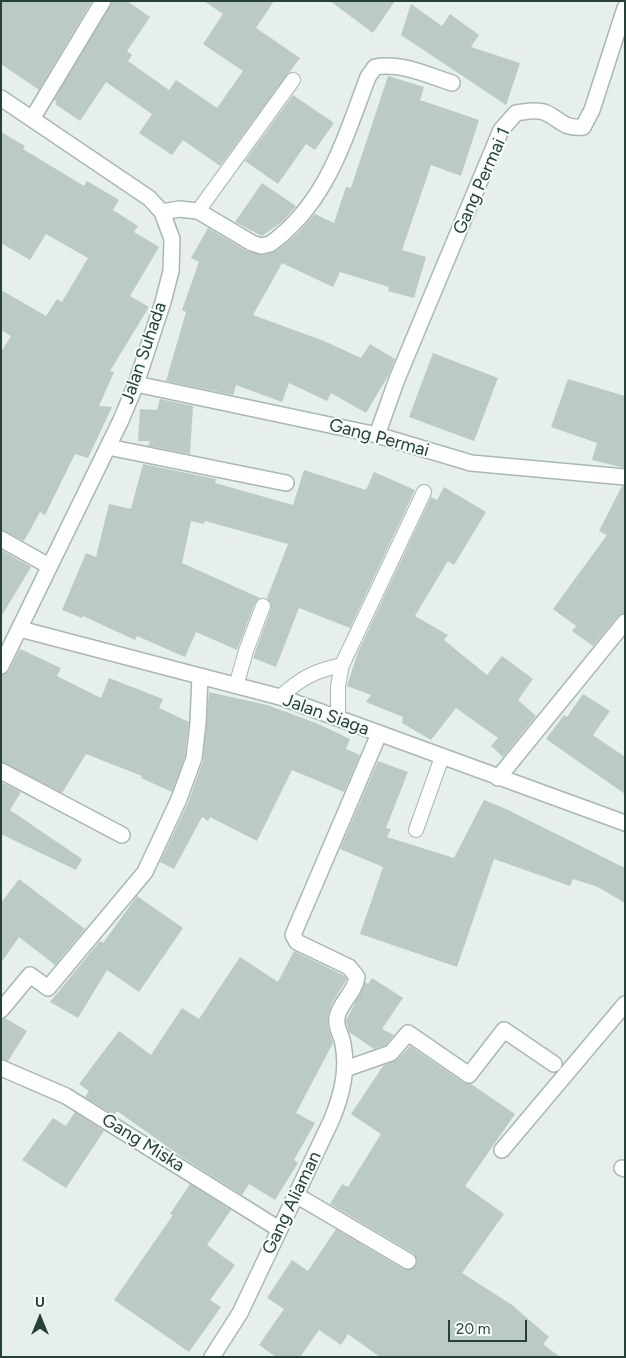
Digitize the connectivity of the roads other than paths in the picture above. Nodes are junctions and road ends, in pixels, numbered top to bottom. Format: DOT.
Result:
graph roads {
  1 [pos="104,1"];
  2 [pos="625,8"];
  3 [pos="293,80"];
  4 [pos="452,84"];
  5 [pos="1,98"];
  6 [pos="32,118"];
  7 [pos="198,211"];
  8 [pos="162,212"];
  9 [pos="136,384"];
  10 [pos="377,435"];
  11 [pos="108,447"];
  12 [pos="625,477"];
  13 [pos="286,483"];
  14 [pos="424,492"];
  15 [pos="1,539"];
  16 [pos="49,566"];
  17 [pos="263,606"];
  18 [pos="625,622"];
  19 [pos="20,629"];
  20 [pos="342,665"];
  21 [pos="1,666"];
  22 [pos="200,676"];
  23 [pos="236,686"];
  24 [pos="280,697"];
  25 [pos="338,717"];
  26 [pos="379,734"];
  27 [pos="442,757"];
  28 [pos="1,771"];
  29 [pos="498,778"];
  30 [pos="625,823"];
  31 [pos="416,830"];
  32 [pos="122,835"];
  33 [pos="625,1004"];
  34 [pos="1,1010"];
  35 [pos="554,1064"];
  36 [pos="1,1068"];
  37 [pos="345,1069"];
  38 [pos="502,1150"];
  39 [pos="296,1195"];
  40 [pos="279,1229"];
  41 [pos="408,1261"];
  42 [pos="212,1357"];
  1 -- 6 [label="street"];
  2 -- 10 [label="street, Gang Permai 1"];
  3 -- 7 [label="lane"];
  4 -- 7 [label="street"];
  5 -- 6 [label="street, Jalan Suhada"];
  6 -- 8 [label="street, Jalan Suhada"];
  7 -- 8 [label="street"];
  8 -- 9 [label="street, Jalan Suhada"];
  9 -- 10 [label="street, Gang Permai"];
  9 -- 11 [label="street, Jalan Suhada"];
  10 -- 12 [label="street, Gang Permai"];
  11 -- 13 [label="street"];
  11 -- 16 [label="street, Jalan Suhada"];
  14 -- 20 [label="lane"];
  15 -- 16 [label="street"];
  16 -- 19 [label="street, Jalan Suhada"];
  17 -- 23 [label="lane"];
  18 -- 29 [label="street"];
  19 -- 21 [label="street, Jalan Suhada"];
  19 -- 22 [label="street, Jalan Siaga"];
  20 -- 24 [label="lane"];
  20 -- 25 [label="lane"];
  22 -- 23 [label="street, Jalan Siaga"];
  22 -- 34 [label="street"];
  23 -- 24 [label="street, Jalan Siaga"];
  24 -- 25 [label="street, Jalan Siaga"];
  25 -- 26 [label="street, Jalan Siaga"];
  26 -- 27 [label="street, Jalan Siaga"];
  26 -- 37 [label="street, Gang Aliaman"];
  27 -- 29 [label="street, Jalan Siaga"];
  27 -- 31 [label="lane"];
  28 -- 32 [label="street"];
  29 -- 30 [label="street, Jalan Siaga"];
  33 -- 38 [label="street"];
  35 -- 37 [label="street"];
  36 -- 40 [label="street, Gang Miska"];
  37 -- 39 [label="street, Gang Aliaman"];
  39 -- 40 [label="street, Gang Aliaman"];
  39 -- 41 [label="street"];
  40 -- 42 [label="street, Gang Aliaman"];
}
